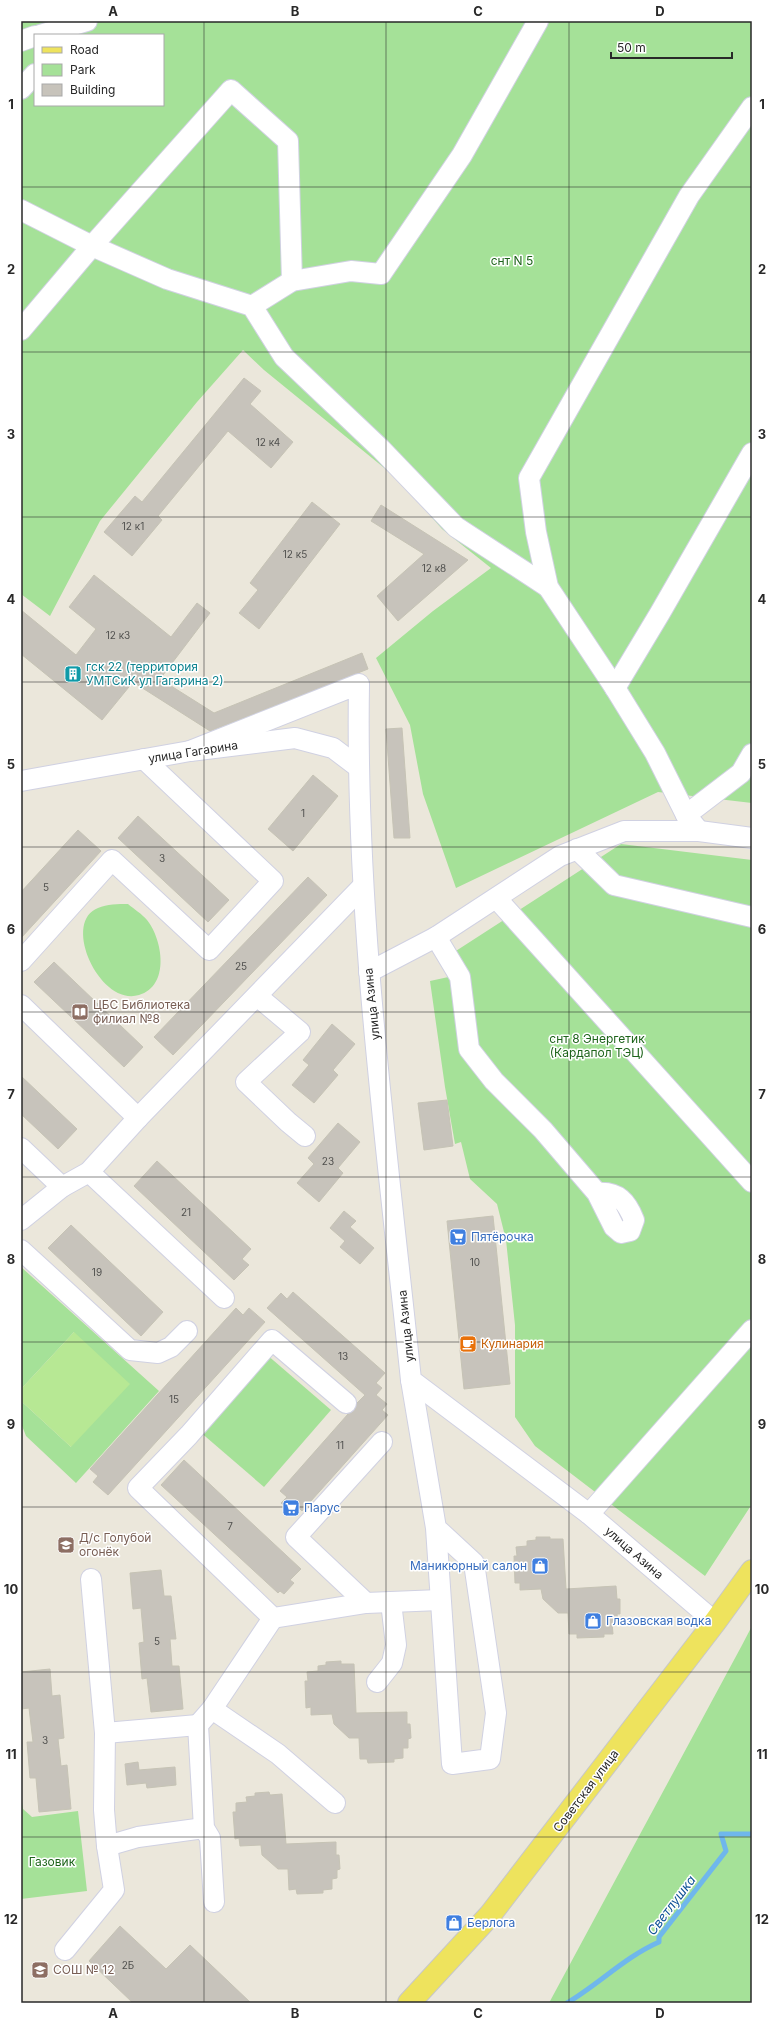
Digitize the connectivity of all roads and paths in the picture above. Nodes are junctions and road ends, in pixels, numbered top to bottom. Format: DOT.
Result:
graph roads {
  1 [pos="87,21"];
  2 [pos="538,21"];
  3 [pos="43,34"];
  4 [pos="34,36"];
  5 [pos="21,41"];
  6 [pos="34,75"];
  7 [pos="21,89"];
  8 [pos="752,107"];
  9 [pos="21,210"];
  10 [pos="92,246"];
  11 [pos="292,281"];
  12 [pos="252,306"];
  13 [pos="21,330"];
  14 [pos="752,454"];
  15 [pos="548,587"];
  16 [pos="615,688"];
  17 [pos="190,751"];
  18 [pos="752,754"];
  19 [pos="144,759"];
  20 [pos="358,767"];
  21 [pos="746,775"];
  22 [pos="21,781"];
  23 [pos="686,815"];
  24 [pos="699,831"];
  25 [pos="752,838"];
  26 [pos="577,849"];
  27 [pos="363,886"];
  28 [pos="497,899"];
  29 [pos="752,916"];
  30 [pos="436,937"];
  31 [pos="21,961"];
  32 [pos="369,972"];
  33 [pos="257,996"];
  34 [pos="21,1005"];
  35 [pos="138,1118"];
  36 [pos="305,1136"];
  37 [pos="21,1148"];
  38 [pos="89,1172"];
  39 [pos="752,1182"];
  40 [pos="62,1186"];
  41 [pos="597,1193"];
  42 [pos="21,1220"];
  43 [pos="21,1250"];
  44 [pos="224,1298"];
  45 [pos="752,1330"];
  46 [pos="187,1331"];
  47 [pos="411,1380"];
  48 [pos="346,1403"];
  49 [pos="382,1442"];
  50 [pos="589,1514"];
  51 [pos="436,1528"];
  52 [pos="752,1572"];
  53 [pos="91,1579"];
  54 [pos="440,1600"];
  55 [pos="391,1602"];
  56 [pos="366,1603"];
  57 [pos="273,1618"];
  58 [pos="715,1622"];
  59 [pos="377,1682"];
  60 [pos="212,1709"];
  61 [pos="198,1725"];
  62 [pos="105,1733"];
  63 [pos="335,1803"];
  64 [pos="204,1828"];
  65 [pos="107,1846"];
  66 [pos="214,1902"];
  67 [pos="64,1950"];
  68 [pos="409,2003"];
  1 -- 3 [label="street"];
  2 -- 11 [label="street"];
  4 -- 5 [label="street"];
  6 -- 7 [label="street"];
  8 -- 15 [label="street"];
  9 -- 10 [label="street"];
  10 -- 11 [label="street"];
  10 -- 12 [label="street"];
  10 -- 13 [label="street"];
  11 -- 12 [label="street"];
  12 -- 15 [label="street"];
  14 -- 16 [label="street"];
  15 -- 16 [label="street"];
  16 -- 23 [label="street"];
  17 -- 19 [label="street, улица Гагарина"];
  17 -- 20 [label="street, улица Гагарина"];
  17 -- 20 [label="street, улица Азина"];
  18 -- 21 [label="street"];
  19 -- 22 [label="street, улица Гагарина"];
  19 -- 31 [label="street"];
  20 -- 27 [label="street, улица Азина"];
  21 -- 23 [label="street"];
  23 -- 24 [label="street"];
  24 -- 25 [label="street"];
  24 -- 26 [label="street"];
  26 -- 28 [label="street"];
  26 -- 29 [label="street"];
  27 -- 32 [label="street, улица Азина"];
  27 -- 33 [label="street"];
  28 -- 30 [label="street"];
  28 -- 39 [label="street"];
  30 -- 32 [label="street"];
  30 -- 41 [label="street"];
  32 -- 47 [label="street, улица Азина"];
  33 -- 35 [label="street"];
  33 -- 36 [label="street"];
  34 -- 35 [label="street"];
  35 -- 38 [label="street"];
  37 -- 40 [label="street"];
  38 -- 40 [label="street"];
  38 -- 44 [label="street"];
  40 -- 42 [label="street"];
  43 -- 46 [label="street"];
  45 -- 50 [label="street"];
  47 -- 50 [label="street, улица Азина"];
  47 -- 51 [label="street"];
  48 -- 57 [label="street"];
  49 -- 56 [label="street"];
  50 -- 58 [label="street, улица Азина"];
  51 -- 54 [label="street"];
  51 -- 54 [label="street"];
  52 -- 58 [label="main road, Советская улица"];
  53 -- 62 [label="street"];
  54 -- 55 [label="street"];
  55 -- 56 [label="street"];
  55 -- 59 [label="street"];
  56 -- 57 [label="street"];
  57 -- 60 [label="street"];
  58 -- 68 [label="main road, Советская улица"];
  60 -- 61 [label="street"];
  60 -- 63 [label="street"];
  61 -- 62 [label="street"];
  61 -- 64 [label="street"];
  62 -- 65 [label="street"];
  64 -- 65 [label="street"];
  64 -- 66 [label="street"];
  65 -- 67 [label="street"];
}
